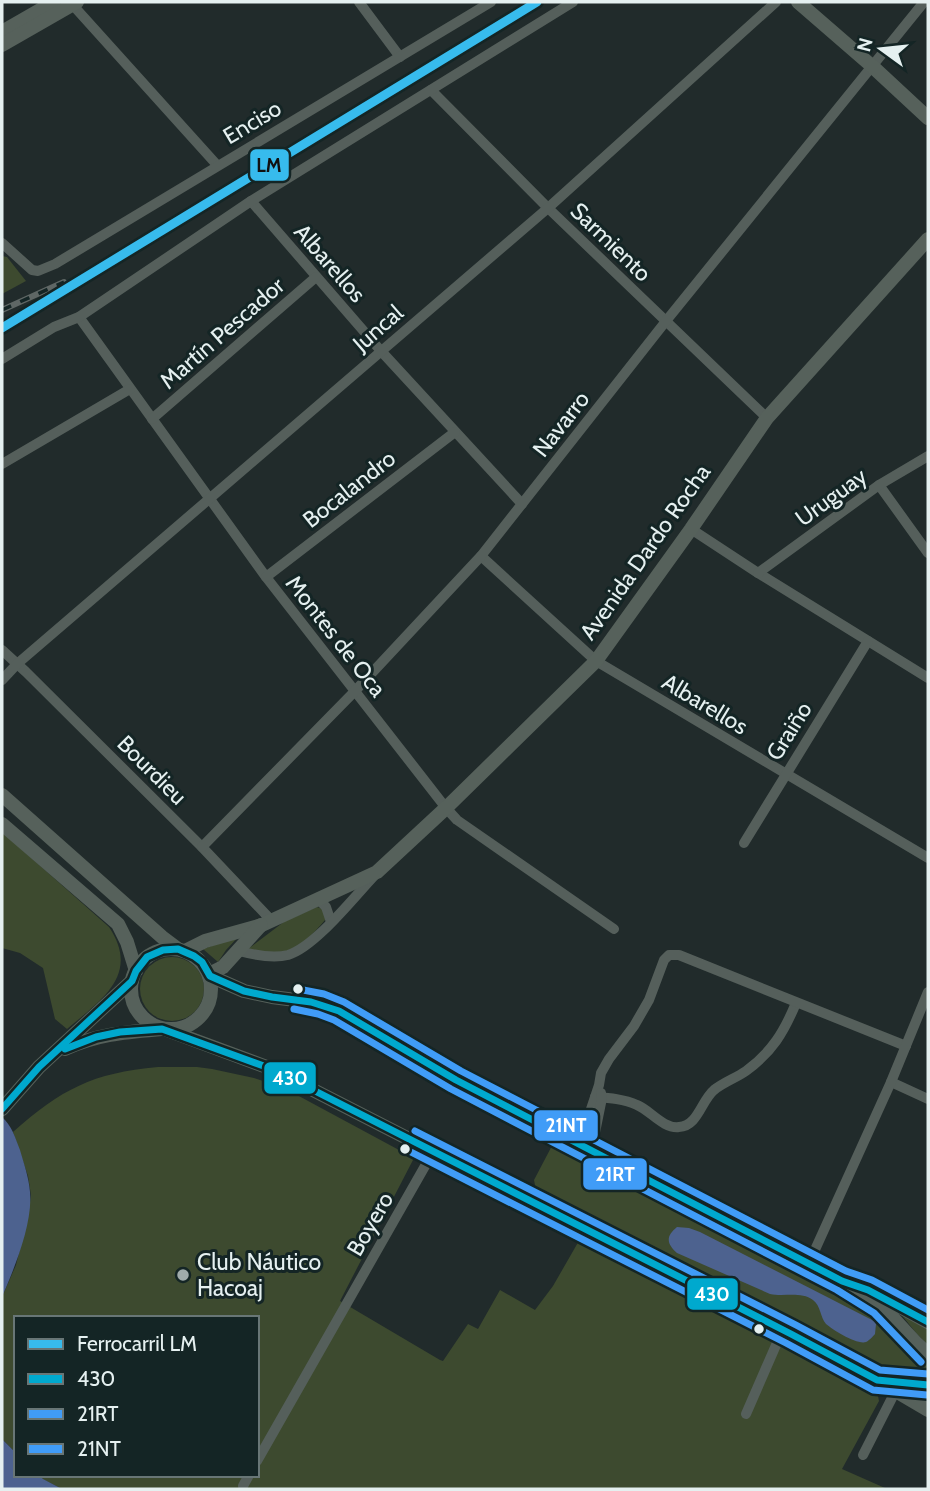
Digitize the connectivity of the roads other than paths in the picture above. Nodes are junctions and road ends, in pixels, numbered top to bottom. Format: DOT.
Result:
graph roads {
  1 [pos="54,2"];
  2 [pos="359,2"];
  3 [pos="491,2"];
  4 [pos="573,2"];
  5 [pos="776,2"];
  6 [pos="798,2"];
  7 [pos="924,2"];
  8 [pos="73,3"];
  9 [pos="2,32"];
  10 [pos="2,45"];
  11 [pos="400,57"];
  12 [pos="873,67"];
  13 [pos="431,90"];
  14 [pos="928,118"];
  15 [pos="217,165"];
  16 [pos="251,201"];
  17 [pos="548,208"];
  18 [pos="928,239"];
  19 [pos="3,245"];
  20 [pos="316,277"];
  21 [pos="79,317"];
  22 [pos="666,321"];
  23 [pos="381,351"];
  24 [pos="2,359"];
  25 [pos="130,389"];
  26 [pos="767,418"];
  27 [pos="152,419"];
  28 [pos="455,432"];
  29 [pos="928,456"];
  30 [pos="2,464"];
  31 [pos="879,485"];
  32 [pos="210,500"];
  33 [pos="522,504"];
  34 [pos="691,529"];
  35 [pos="928,553"];
  36 [pos="481,556"];
  37 [pos="758,573"];
  38 [pos="266,577"];
  39 [pos="869,641"];
  40 [pos="2,650"];
  41 [pos="596,661"];
  42 [pos="18,664"];
  43 [pos="928,678"];
  44 [pos="2,680"];
  45 [pos="355,691"];
  46 [pos="785,775"];
  47 [pos="2,795"];
  48 [pos="446,808"];
  49 [pos="2,824"];
  50 [pos="744,843"];
  51 [pos="202,847"];
  52 [pos="928,859"];
  53 [pos="377,872"];
  54 [pos="318,899"];
  55 [pos="331,922"];
  56 [pos="266,923"];
  57 [pos="614,929"];
  58 [pos="181,950"];
  59 [pos="239,951"];
  60 [pos="209,975"];
  61 [pos="134,976"];
  62 [pos="928,992"];
  63 [pos="796,1003"];
  64 [pos="165,1030"];
  65 [pos="906,1046"];
  66 [pos="54,1054"];
  67 [pos="891,1082"];
  68 [pos="598,1098"];
  69 [pos="928,1099"];
  70 [pos="4,1103"];
  71 [pos="585,1148"];
  72 [pos="433,1152"];
  73 [pos="808,1263"];
  74 [pos="842,1281"];
  75 [pos="928,1322"];
  76 [pos="782,1329"];
  77 [pos="928,1354"];
  78 [pos="877,1380"];
  79 [pos="928,1385"];
  80 [pos="895,1392"];
  81 [pos="928,1410"];
  82 [pos="746,1414"];
  83 [pos="863,1455"];
  84 [pos="259,1457"];
  85 [pos="248,1477"];
  86 [pos="243,1486"];
  1 -- 9 [label="main road"];
  2 -- 11 [label="street"];
  3 -- 11 [label="street, Enciso"];
  4 -- 13 [label="street"];
  5 -- 17 [label="street, Juncal"];
  6 -- 12 [label="main road"];
  7 -- 12 [label="street, Navarro"];
  8 -- 10 [label="main road"];
  8 -- 15 [label="street"];
  11 -- 15 [label="street, Enciso"];
  12 -- 14 [label="main road"];
  12 -- 22 [label="street, Navarro"];
  13 -- 16 [label="street"];
  13 -- 17 [label="street, Sarmiento"];
  15 -- 19 [label="street, Enciso"];
  16 -- 20 [label="street, Albarellos"];
  16 -- 21 [label="street"];
  17 -- 22 [label="street, Sarmiento"];
  17 -- 23 [label="street, Juncal"];
  18 -- 26 [label="main road, Avenida Dardo Rocha"];
  20 -- 23 [label="street, Albarellos"];
  20 -- 27 [label="street, Martín Pescador"];
  21 -- 24 [label="street"];
  21 -- 25 [label="street, Montes de Oca"];
  22 -- 26 [label="street, Sarmiento"];
  22 -- 33 [label="street, Navarro"];
  23 -- 28 [label="street, Albarellos"];
  23 -- 32 [label="street, Juncal"];
  25 -- 27 [label="street, Montes de Oca"];
  25 -- 30 [label="street, Martín Pescador"];
  26 -- 34 [label="main road, Avenida Dardo Rocha"];
  27 -- 32 [label="street, Montes de Oca"];
  28 -- 33 [label="street, Albarellos"];
  28 -- 38 [label="street, Bocalandro"];
  29 -- 31 [label="street, Uruguay"];
  31 -- 35 [label="street"];
  31 -- 37 [label="street, Uruguay"];
  32 -- 38 [label="street, Montes de Oca"];
  32 -- 42 [label="street, Juncal"];
  33 -- 36 [label="street, Navarro"];
  34 -- 37 [label="street"];
  34 -- 41 [label="main road, Avenida Dardo Rocha"];
  36 -- 41 [label="street, Albarellos"];
  36 -- 45 [label="street, Navarro"];
  37 -- 39 [label="street"];
  38 -- 45 [label="street, Montes de Oca"];
  39 -- 43 [label="street"];
  39 -- 46 [label="street, Graiño"];
  40 -- 42 [label="street, Bourdieu"];
  41 -- 46 [label="street, Albarellos"];
  41 -- 48 [label="main road, Avenida Dardo Rocha"];
  42 -- 44 [label="street, Juncal"];
  42 -- 51 [label="street, Bourdieu"];
  45 -- 48 [label="street, Montes de Oca"];
  45 -- 51 [label="street, Navarro"];
  46 -- 50 [label="street, Graiño"];
  46 -- 52 [label="street, Albarellos"];
  47 -- 58 [label="main road"];
  48 -- 53 [label="main road, Avenida Dardo Rocha"];
  48 -- 57 [label="street, Montes de Oca"];
  49 -- 61 [label="main road"];
  51 -- 56 [label="street, Bourdieu"];
  53 -- 54 [label="main road, Avenida Dardo Rocha"];
  53 -- 55 [label="street, Avenida Dardo Rocha"];
  54 -- 55 [label="street"];
  54 -- 56 [label="main road, Avenida Dardo Rocha"];
  55 -- 59 [label="street, Avenida Dardo Rocha"];
  56 -- 58 [label="main road, Avenida Dardo Rocha"];
  56 -- 59 [label="main road, Avenida Dardo Rocha"];
  58 -- 60 [label="main road"];
  58 -- 61 [label="main road"];
  59 -- 60 [label="main road, Avenida Dardo Rocha"];
  60 -- 64 [label="main road"];
  60 -- 71 [label="main road"];
  61 -- 64 [label="main road"];
  61 -- 66 [label="main road"];
  62 -- 65 [label="street"];
  63 -- 65 [label="street"];
  63 -- 68 [label="street"];
  63 -- 68 [label="street"];
  64 -- 66 [label="main road"];
  64 -- 72 [label="main road"];
  65 -- 67 [label="street"];
  66 -- 70 [label="main road"];
  67 -- 69 [label="street"];
  67 -- 73 [label="street"];
  68 -- 71 [label="street"];
  71 -- 73 [label="main road"];
  72 -- 76 [label="main road"];
  72 -- 84 [label="street, Boyero"];
  73 -- 74 [label="main road"];
  74 -- 75 [label="main road"];
  74 -- 77 [label="main road"];
  76 -- 78 [label="main road"];
  76 -- 82 [label="street"];
  78 -- 79 [label="main road"];
  78 -- 80 [label="main road"];
  80 -- 81 [label="main road"];
  80 -- 83 [label="street"];
  85 -- 86 [label="street"];
}
